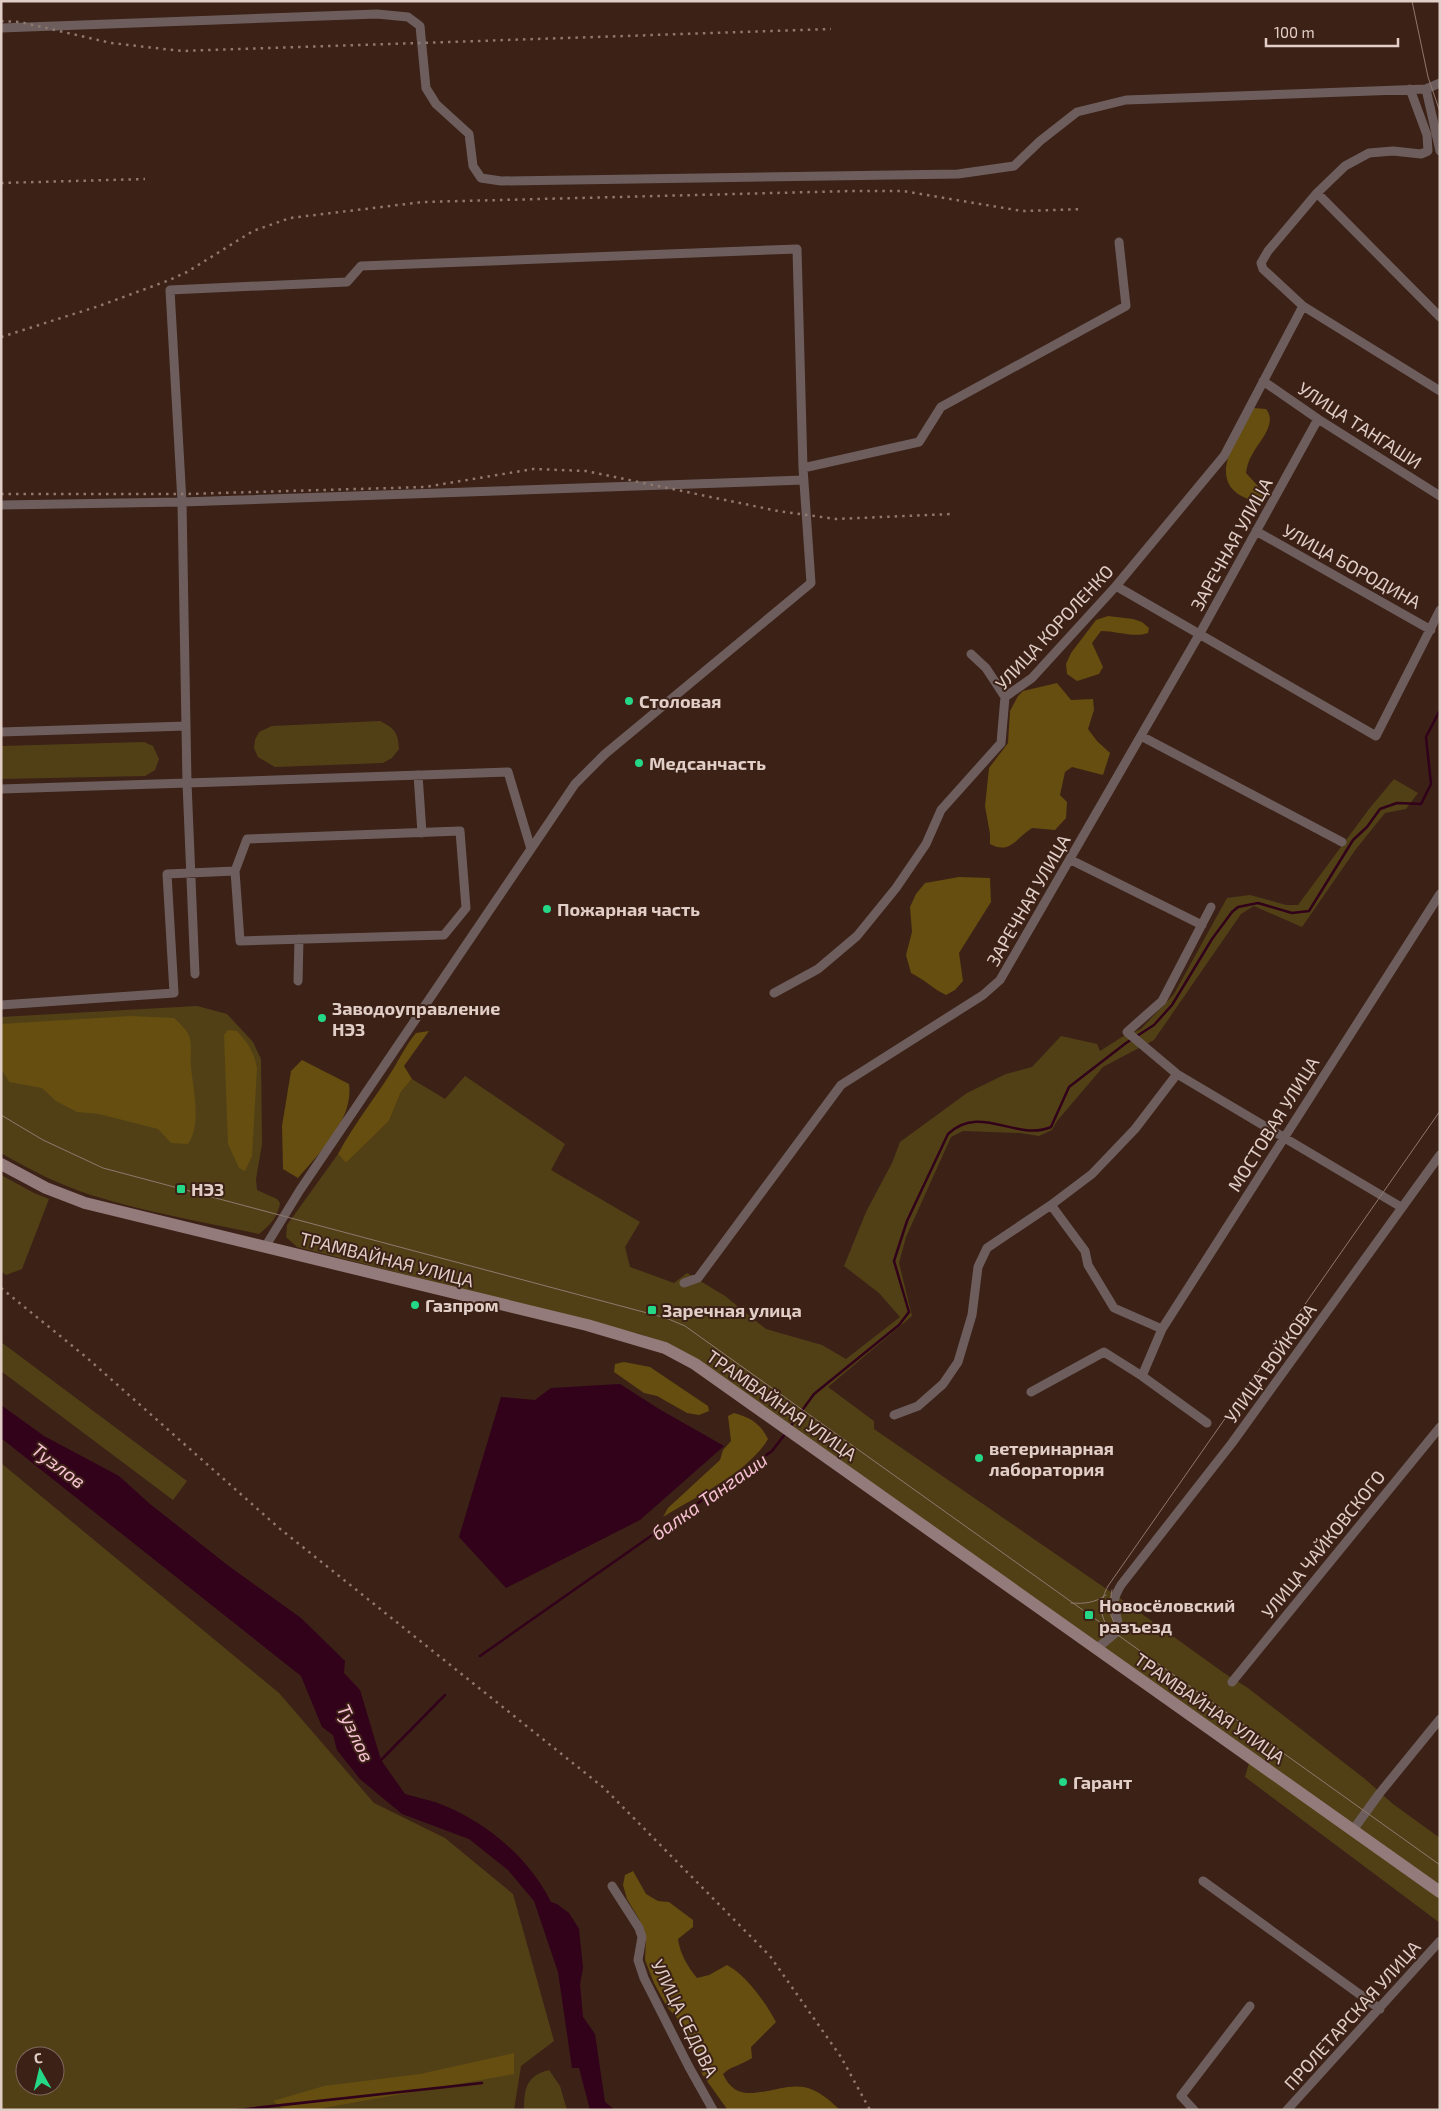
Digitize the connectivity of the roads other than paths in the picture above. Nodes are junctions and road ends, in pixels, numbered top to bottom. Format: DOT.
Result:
graph roads {
  1 [pos="1,28"];
  2 [pos="1440,83"];
  3 [pos="1410,89"];
  4 [pos="1426,89"];
  5 [pos="1440,151"];
  6 [pos="1317,193"];
  7 [pos="1119,242"];
  8 [pos="1303,306"];
  9 [pos="1440,317"];
  10 [pos="1263,381"];
  11 [pos="1440,391"];
  12 [pos="1318,419"];
  13 [pos="803,468"];
  14 [pos="804,480"];
  15 [pos="1440,496"];
  16 [pos="182,502"];
  17 [pos="1,505"];
  18 [pos="1256,531"];
  19 [pos="1116,586"];
  20 [pos="1440,610"];
  21 [pos="1431,630"];
  22 [pos="1199,635"];
  23 [pos="971,654"];
  24 [pos="1005,697"];
  25 [pos="186,726"];
  26 [pos="1,732"];
  27 [pos="1141,736"];
  28 [pos="418,775"];
  29 [pos="187,783"];
  30 [pos="1,789"];
  31 [pos="422,833"];
  32 [pos="1342,842"];
  33 [pos="531,849"];
  34 [pos="1070,860"];
  35 [pos="235,871"];
  36 [pos="191,873"];
  37 [pos="1440,894"];
  38 [pos="1211,907"];
  39 [pos="1202,925"];
  40 [pos="299,939"];
  41 [pos="195,974"];
  42 [pos="298,981"];
  43 [pos="774,993"];
  44 [pos="1,1005"];
  45 [pos="1177,1074"];
  46 [pos="1283,1138"];
  47 [pos="1440,1155"];
  48 [pos="1,1164"];
  49 [pos="1051,1205"];
  50 [pos="1401,1207"];
  51 [pos="265,1247"];
  52 [pos="684,1283"];
  53 [pos="1162,1329"];
  54 [pos="1142,1376"];
  55 [pos="1031,1392"];
  56 [pos="894,1415"];
  57 [pos="1207,1423"];
  58 [pos="1440,1427"];
  59 [pos="1096,1649"];
  60 [pos="1232,1682"];
  61 [pos="1440,1719"];
  62 [pos="1352,1830"];
  63 [pos="1203,1880"];
  64 [pos="612,1886"];
  65 [pos="1440,1892"];
  66 [pos="1440,1942"];
  67 [pos="1250,2006"];
  68 [pos="1380,2009"];
  69 [pos="713,2110"];
  70 [pos="1194,2110"];
  71 [pos="1287,2110"];
  1 -- 3 [label="street"];
  2 -- 4 [label="street"];
  3 -- 4 [label="street"];
  3 -- 6 [label="street"];
  4 -- 5 [label="street"];
  6 -- 8 [label="street"];
  6 -- 9 [label="street"];
  7 -- 13 [label="street"];
  8 -- 10 [label="street, УЛИЦА КОРОЛЕНКО"];
  8 -- 11 [label="street"];
  10 -- 12 [label="street, УЛИЦА ТАНГАШИ"];
  10 -- 19 [label="street, УЛИЦА КОРОЛЕНКО"];
  12 -- 15 [label="street, УЛИЦА ТАНГАШИ"];
  12 -- 18 [label="street, ЗАРЕЧНАЯ УЛИЦА"];
  13 -- 14 [label="street"];
  13 -- 16 [label="street"];
  14 -- 16 [label="street"];
  14 -- 33 [label="street"];
  16 -- 17 [label="street"];
  16 -- 25 [label="street"];
  18 -- 21 [label="street, УЛИЦА БОРОДИНА"];
  18 -- 22 [label="street, ЗАРЕЧНАЯ УЛИЦА"];
  19 -- 22 [label="street"];
  19 -- 24 [label="street, УЛИЦА КОРОЛЕНКО"];
  20 -- 21 [label="street"];
  21 -- 22 [label="street"];
  22 -- 27 [label="street, ЗАРЕЧНАЯ УЛИЦА"];
  23 -- 24 [label="street"];
  24 -- 43 [label="street, УЛИЦА КОРОЛЕНКО"];
  25 -- 26 [label="street"];
  25 -- 29 [label="street"];
  27 -- 32 [label="street"];
  27 -- 34 [label="street, ЗАРЕЧНАЯ УЛИЦА"];
  28 -- 29 [label="street"];
  28 -- 31 [label="street"];
  28 -- 33 [label="street"];
  29 -- 30 [label="street"];
  29 -- 36 [label="street"];
  31 -- 35 [label="street"];
  31 -- 40 [label="street"];
  33 -- 51 [label="street"];
  34 -- 39 [label="street"];
  34 -- 52 [label="street, ЗАРЕЧНАЯ УЛИЦА"];
  35 -- 36 [label="street"];
  35 -- 40 [label="street"];
  36 -- 41 [label="street"];
  36 -- 44 [label="street"];
  37 -- 46 [label="street, МОСТОВАЯ УЛИЦА"];
  38 -- 39 [label="street"];
  39 -- 45 [label="street"];
  40 -- 42 [label="street"];
  45 -- 46 [label="street"];
  45 -- 49 [label="street"];
  46 -- 50 [label="street"];
  46 -- 53 [label="street, МОСТОВАЯ УЛИЦА"];
  47 -- 50 [label="street, УЛИЦА ВОЙКОВА"];
  48 -- 51 [label="main road, ТРАМВАЙНАЯ УЛИЦА"];
  49 -- 53 [label="street"];
  49 -- 56 [label="street"];
  50 -- 59 [label="street, УЛИЦА ВОЙКОВА"];
  51 -- 59 [label="main road, ТРАМВАЙНАЯ УЛИЦА"];
  53 -- 54 [label="street, МОСТОВАЯ УЛИЦА"];
  54 -- 55 [label="street"];
  54 -- 57 [label="street"];
  58 -- 60 [label="street, УЛИЦА ЧАЙКОВСКОГО"];
  59 -- 62 [label="main road, ТРАМВАЙНАЯ УЛИЦА"];
  61 -- 62 [label="street"];
  62 -- 65 [label="main road, ТРАМВАЙНАЯ УЛИЦА"];
  63 -- 68 [label="street"];
  64 -- 69 [label="street, УЛИЦА СЕДОВА"];
  66 -- 68 [label="street, ПРОЛЕТАРСКАЯ УЛИЦА"];
  67 -- 70 [label="street"];
  68 -- 71 [label="street, ПРОЛЕТАРСКАЯ УЛИЦА"];
}
